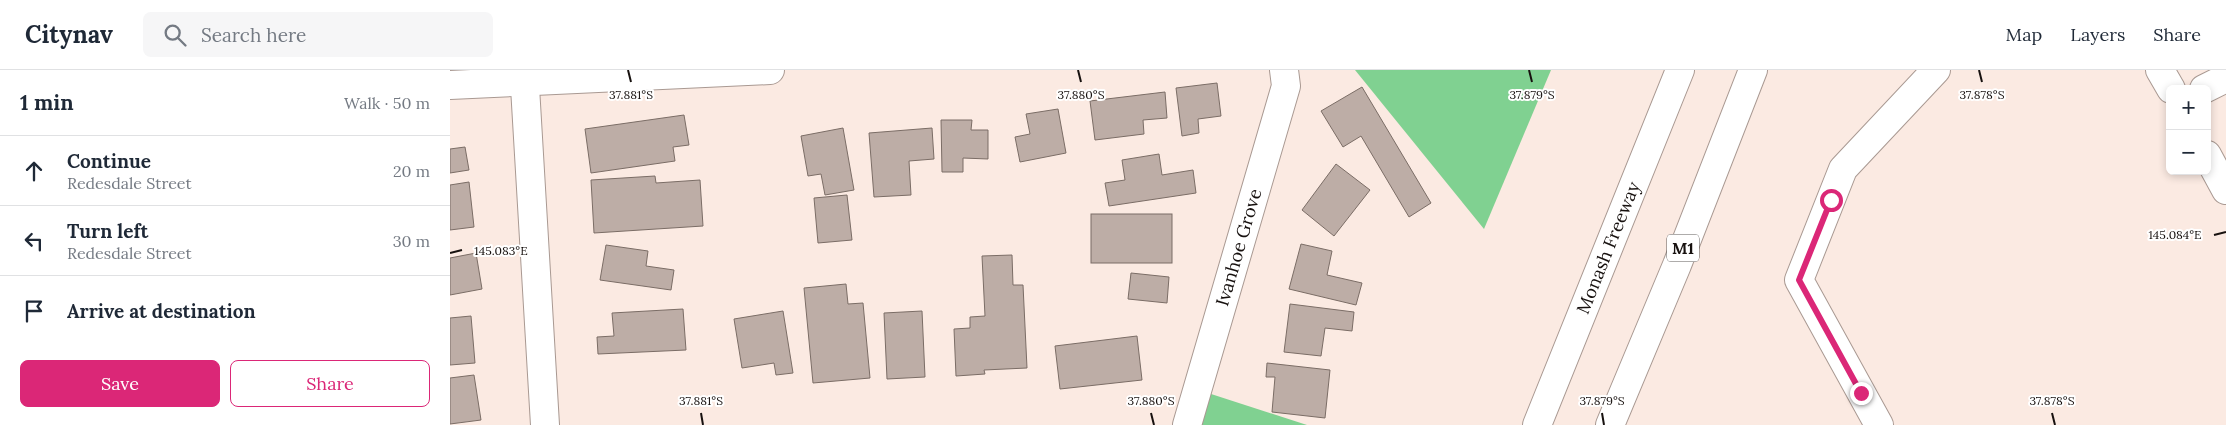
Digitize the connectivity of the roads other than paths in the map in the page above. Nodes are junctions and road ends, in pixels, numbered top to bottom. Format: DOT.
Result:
graph roads {
  1 [pos="770,70"];
  2 [pos="1284,70"];
  3 [pos="1680,70"];
  4 [pos="1753,70"];
  5 [pos="1936,70"];
  6 [pos="2160,70"];
  7 [pos="524,75"];
  8 [pos="2226,78"];
  9 [pos="450,85"];
  10 [pos="2169,85"];
  11 [pos="2211,86"];
  12 [pos="2211,162"];
  13 [pos="2226,190"];
  14 [pos="545,425"];
  15 [pos="1187,425"];
  16 [pos="1537,425"];
  17 [pos="1610,425"];
  18 [pos="1879,425"];
  1 -- 7 [label="main road"];
  2 -- 15 [label="main road, Ivanhoe Grove"];
  3 -- 16 [label="main road, Monash Freeway"];
  4 -- 17 [label="main road, M1"];
  5 -- 18 [label="main road"];
  6 -- 10 [label="main road"];
  7 -- 9 [label="main road"];
  7 -- 14 [label="main road"];
  8 -- 11 [label="main road"];
  12 -- 13 [label="main road"];
}
